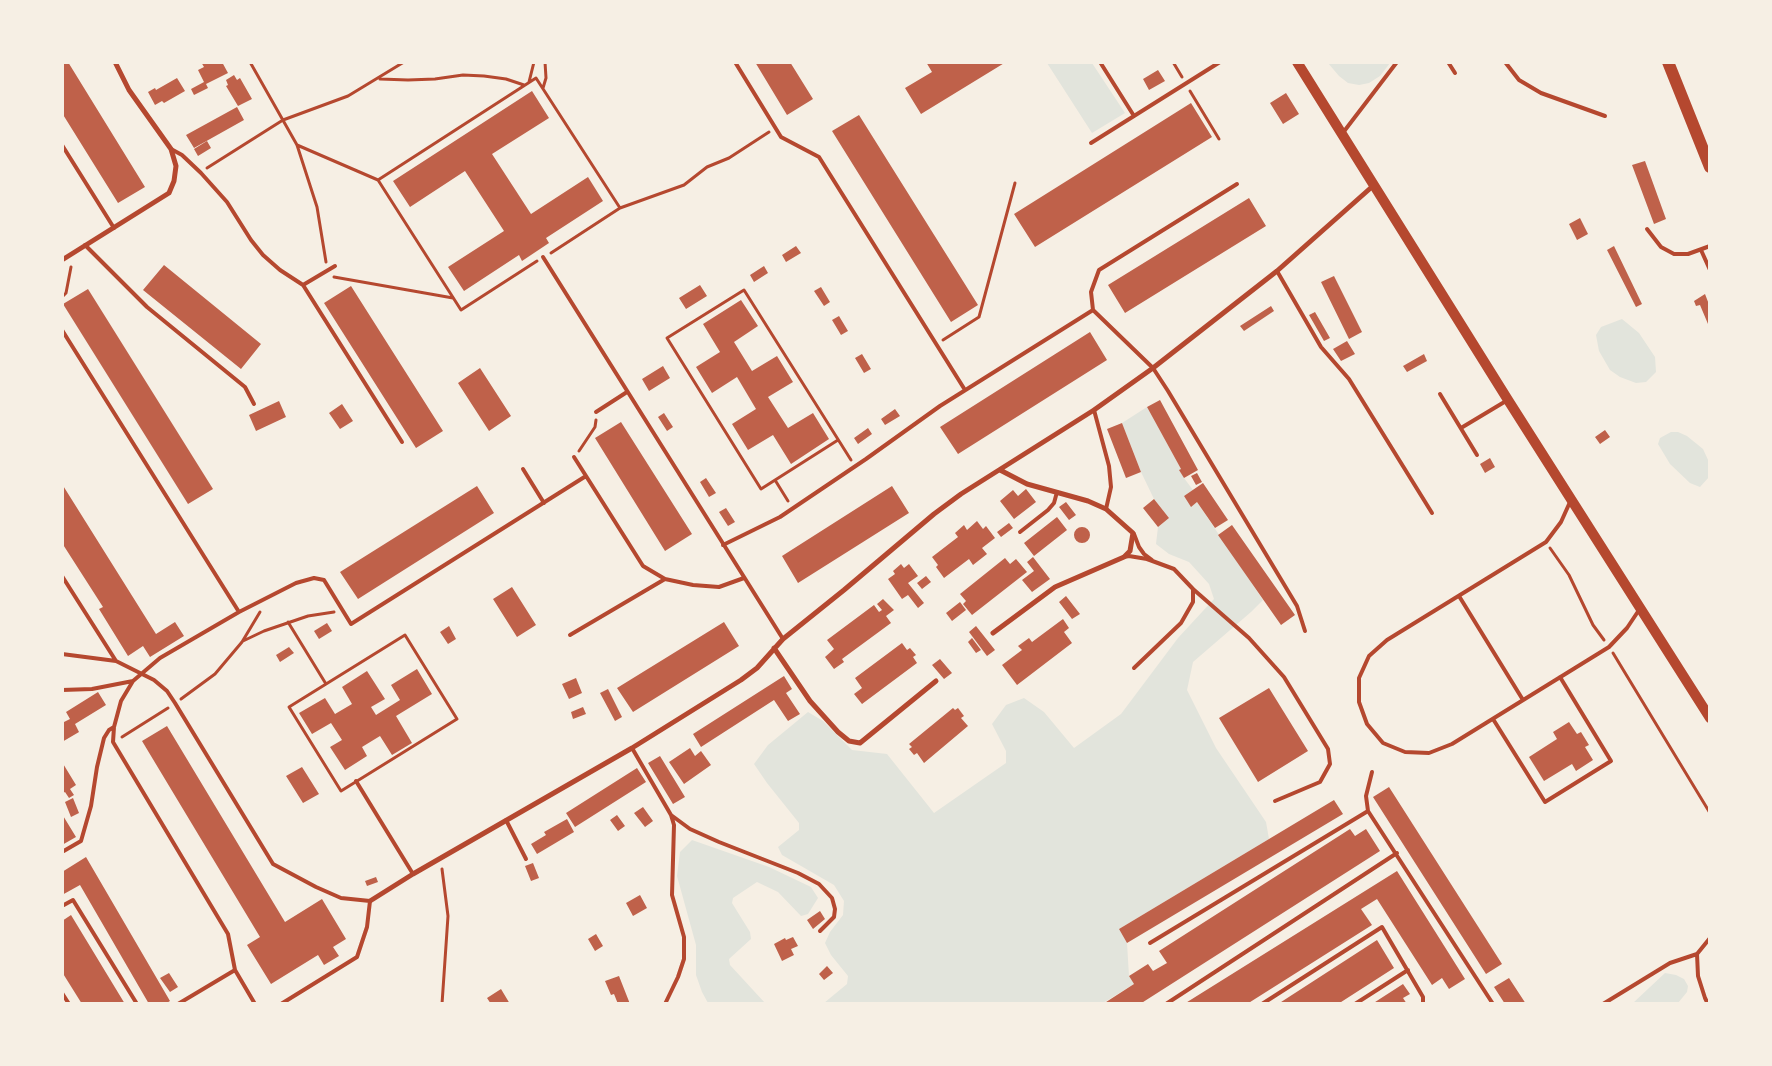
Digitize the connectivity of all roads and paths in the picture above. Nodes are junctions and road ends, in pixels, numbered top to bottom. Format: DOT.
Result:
graph roads {
  1 [pos="115,62"];
  2 [pos="250,62"];
  3 [pos="404,62"];
  4 [pos="534,62"];
  5 [pos="545,62"];
  6 [pos="735,62"];
  7 [pos="1100,62"];
  8 [pos="1173,62"];
  9 [pos="1220,62"];
  10 [pos="1297,62"];
  11 [pos="1397,62"];
  12 [pos="1448,62"];
  13 [pos="1505,62"];
  14 [pos="1668,62"];
  15 [pos="1455,73"];
  16 [pos="380,78"];
  17 [pos="529,83"];
  18 [pos="1186,84"];
  19 [pos="525,86"];
  20 [pos="542,89"];
  21 [pos="1134,116"];
  22 [pos="1605,116"];
  23 [pos="284,120"];
  24 [pos="776,128"];
  25 [pos="1342,134"];
  26 [pos="1219,139"];
  27 [pos="1090,143"];
  28 [pos="62,145"];
  29 [pos="297,145"];
  30 [pos="171,149"];
  31 [pos="1710,167"];
  32 [pos="201,172"];
  33 [pos="378,180"];
  34 [pos="1015,183"];
  35 [pos="1237,184"];
  36 [pos="1375,185"];
  37 [pos="620,208"];
  38 [pos="114,228"];
  39 [pos="1647,229"];
  40 [pos="86,245"];
  41 [pos="1710,246"];
  42 [pos="1701,250"];
  43 [pos="72,254"];
  44 [pos="543,258"];
  45 [pos="62,260"];
  46 [pos="335,266"];
  47 [pos="328,270"];
  48 [pos="1710,270"];
  49 [pos="1276,271"];
  50 [pos="320,274"];
  51 [pos="303,285"];
  52 [pos="62,297"];
  53 [pos="454,298"];
  54 [pos="1094,310"];
  55 [pos="62,330"];
  56 [pos="936,344"];
  57 [pos="1152,368"];
  58 [pos="965,390"];
  59 [pos="628,392"];
  60 [pos="1440,394"];
  61 [pos="1508,400"];
  62 [pos="254,404"];
  63 [pos="1094,410"];
  64 [pos="596,412"];
  65 [pos="1461,428"];
  66 [pos="838,440"];
  67 [pos="402,442"];
  68 [pos="1478,455"];
  69 [pos="574,457"];
  70 [pos="855,467"];
  71 [pos="523,469"];
  72 [pos="1000,470"];
  73 [pos="586,476"];
  74 [pos="775,480"];
  75 [pos="1057,492"];
  76 [pos="1572,499"];
  77 [pos="544,502"];
  78 [pos="793,508"];
  79 [pos="1106,509"];
  80 [pos="1432,513"];
  81 [pos="1020,532"];
  82 [pos="1133,533"];
  83 [pos="1546,542"];
  84 [pos="723,544"];
  85 [pos="1124,557"];
  86 [pos="1156,563"];
  87 [pos="62,576"];
  88 [pos="744,578"];
  89 [pos="665,579"];
  90 [pos="1193,589"];
  91 [pos="271,595"];
  92 [pos="1458,596"];
  93 [pos="1640,609"];
  94 [pos="239,612"];
  95 [pos="344,614"];
  96 [pos="288,622"];
  97 [pos="1305,631"];
  98 [pos="993,633"];
  99 [pos="570,635"];
  100 [pos="782,639"];
  101 [pos="242,642"];
  102 [pos="1609,647"];
  103 [pos="774,648"];
  104 [pos="62,654"];
  105 [pos="116,661"];
  106 [pos="1134,668"];
  107 [pos="142,674"];
  108 [pos="1560,678"];
  109 [pos="133,681"];
  110 [pos="936,681"];
  111 [pos="326,684"];
  112 [pos="62,690"];
  113 [pos="1523,700"];
  114 [pos="175,703"];
  115 [pos="1493,718"];
  116 [pos="1710,718"];
  117 [pos="114,727"];
  118 [pos="113,742"];
  119 [pos="632,748"];
  120 [pos="1372,772"];
  121 [pos="356,781"];
  122 [pos="1275,801"];
  123 [pos="1368,811"];
  124 [pos="1710,813"];
  125 [pos="672,815"];
  126 [pos="506,820"];
  127 [pos="62,852"];
  128 [pos="1397,853"];
  129 [pos="440,858"];
  130 [pos="526,859"];
  131 [pos="413,874"];
  132 [pos="370,901"];
  133 [pos="62,906"];
  134 [pos="820,931"];
  135 [pos="1710,938"];
  136 [pos="1150,943"];
  137 [pos="1697,954"];
  138 [pos="235,970"];
  139 [pos="1408,970"];
  140 [pos="62,993"];
  141 [pos="1705,998"];
  142 [pos="69,1004"];
  143 [pos="137,1004"];
  144 [pos="178,1004"];
  145 [pos="255,1004"];
  146 [pos="282,1004"];
  147 [pos="442,1004"];
  148 [pos="665,1004"];
  149 [pos="1166,1004"];
  150 [pos="1262,1004"];
  151 [pos="1355,1004"];
  152 [pos="1423,1004"];
  153 [pos="1493,1004"];
  154 [pos="1603,1004"];
  155 [pos="1703,1004"];
  156 [pos="1708,1004"];
  1 -- 30 [label="street"];
  2 -- 23 [label="path"];
  3 -- 16 [label="path"];
  4 -- 17 [label="path"];
  5 -- 20 [label="path"];
  6 -- 24 [label="lane"];
  7 -- 21 [label="lane"];
  8 -- 18 [label="path"];
  9 -- 18 [label="lane"];
  10 -- 25 [label="main road"];
  11 -- 25 [label="lane"];
  12 -- 15 [label="lane"];
  13 -- 22 [label="lane"];
  14 -- 31 [label="main road"];
  16 -- 19 [label="path"];
  16 -- 23 [label="path"];
  17 -- 19 [label="path"];
  17 -- 20 [label="path"];
  18 -- 21 [label="lane"];
  18 -- 26 [label="path"];
  19 -- 33 [label="path"];
  20 -- 37 [label="path"];
  21 -- 27 [label="lane"];
  23 -- 29 [label="path"];
  23 -- 32 [label="path"];
  24 -- 37 [label="path"];
  24 -- 56 [label="lane"];
  25 -- 36 [label="main road"];
  28 -- 38 [label="lane"];
  29 -- 33 [label="path"];
  29 -- 47 [label="path"];
  30 -- 32 [label="lane"];
  30 -- 38 [label="street"];
  32 -- 51 [label="lane"];
  33 -- 53 [label="path"];
  34 -- 56 [label="path"];
  35 -- 54 [label="lane"];
  36 -- 49 [label="street"];
  36 -- 61 [label="main road"];
  37 -- 44 [label="path"];
  38 -- 40 [label="street"];
  39 -- 42 [label="lane"];
  40 -- 43 [label="street"];
  40 -- 62 [label="lane"];
  41 -- 42 [label="lane"];
  42 -- 48 [label="lane"];
  43 -- 45 [label="street"];
  43 -- 52 [label="path"];
  44 -- 53 [label="path"];
  44 -- 59 [label="lane"];
  46 -- 47 [label="lane"];
  47 -- 50 [label="lane"];
  49 -- 57 [label="street"];
  49 -- 80 [label="lane"];
  50 -- 51 [label="lane"];
  50 -- 53 [label="path"];
  51 -- 67 [label="lane"];
  54 -- 57 [label="lane"];
  54 -- 58 [label="lane"];
  55 -- 94 [label="lane"];
  56 -- 58 [label="lane"];
  57 -- 63 [label="street"];
  57 -- 97 [label="lane"];
  58 -- 70 [label="lane"];
  59 -- 64 [label="lane"];
  59 -- 84 [label="lane"];
  60 -- 65 [label="lane"];
  61 -- 65 [label="lane"];
  61 -- 76 [label="main road"];
  63 -- 72 [label="street"];
  63 -- 79 [label="lane"];
  64 -- 69 [label="path"];
  65 -- 68 [label="lane"];
  66 -- 70 [label="path"];
  66 -- 74 [label="path"];
  66 -- 74 [label="path"];
  69 -- 73 [label="lane"];
  70 -- 78 [label="lane"];
  71 -- 77 [label="lane"];
  72 -- 75 [label="street"];
  72 -- 100 [label="street"];
  73 -- 77 [label="lane"];
  73 -- 89 [label="lane"];
  74 -- 78 [label="path"];
  75 -- 79 [label="street"];
  75 -- 81 [label="lane"];
  76 -- 83 [label="lane"];
  76 -- 93 [label="main road"];
  77 -- 95 [label="lane"];
  78 -- 84 [label="lane"];
  79 -- 82 [label="street"];
  82 -- 85 [label="street"];
  82 -- 86 [label="lane"];
  83 -- 92 [label="lane"];
  83 -- 102 [label="path"];
  84 -- 88 [label="lane"];
  85 -- 86 [label="lane"];
  85 -- 98 [label="street"];
  86 -- 90 [label="lane"];
  87 -- 105 [label="lane"];
  88 -- 89 [label="lane"];
  88 -- 100 [label="lane"];
  89 -- 99 [label="lane"];
  90 -- 106 [label="lane"];
  90 -- 122 [label="lane"];
  91 -- 94 [label="lane"];
  91 -- 95 [label="lane"];
  91 -- 101 [label="path"];
  92 -- 113 [label="lane"];
  92 -- 115 [label="lane"];
  93 -- 102 [label="lane"];
  93 -- 116 [label="main road"];
  94 -- 107 [label="lane"];
  95 -- 96 [label="path"];
  96 -- 101 [label="path"];
  96 -- 111 [label="path"];
  100 -- 103 [label="street"];
  101 -- 114 [label="path"];
  102 -- 108 [label="lane"];
  102 -- 124 [label="path"];
  103 -- 110 [label="street"];
  103 -- 119 [label="street"];
  104 -- 105 [label="lane"];
  105 -- 107 [label="lane"];
  107 -- 109 [label="lane"];
  107 -- 114 [label="lane"];
  108 -- 113 [label="lane"];
  108 -- 115 [label="lane"];
  109 -- 112 [label="lane"];
  109 -- 117 [label="lane"];
  111 -- 121 [label="path"];
  111 -- 121 [label="path"];
  113 -- 115 [label="lane"];
  114 -- 118 [label="path"];
  114 -- 132 [label="lane"];
  117 -- 118 [label="lane"];
  117 -- 127 [label="lane"];
  118 -- 138 [label="lane"];
  119 -- 125 [label="lane"];
  119 -- 126 [label="street"];
  120 -- 123 [label="lane"];
  121 -- 131 [label="lane"];
  123 -- 128 [label="lane"];
  123 -- 136 [label="lane"];
  125 -- 134 [label="lane"];
  125 -- 148 [label="lane"];
  126 -- 129 [label="street"];
  126 -- 130 [label="lane"];
  128 -- 149 [label="lane"];
  128 -- 153 [label="lane"];
  129 -- 131 [label="street"];
  129 -- 147 [label="path"];
  131 -- 132 [label="street"];
  132 -- 146 [label="lane"];
  133 -- 143 [label="lane"];
  135 -- 137 [label="lane"];
  137 -- 141 [label="lane"];
  137 -- 154 [label="lane"];
  138 -- 144 [label="lane"];
  138 -- 145 [label="lane"];
  139 -- 150 [label="lane"];
  139 -- 151 [label="lane"];
  139 -- 152 [label="lane"];
  140 -- 142 [label="lane"];
  141 -- 155 [label="lane"];
  141 -- 156 [label="lane"];
}
